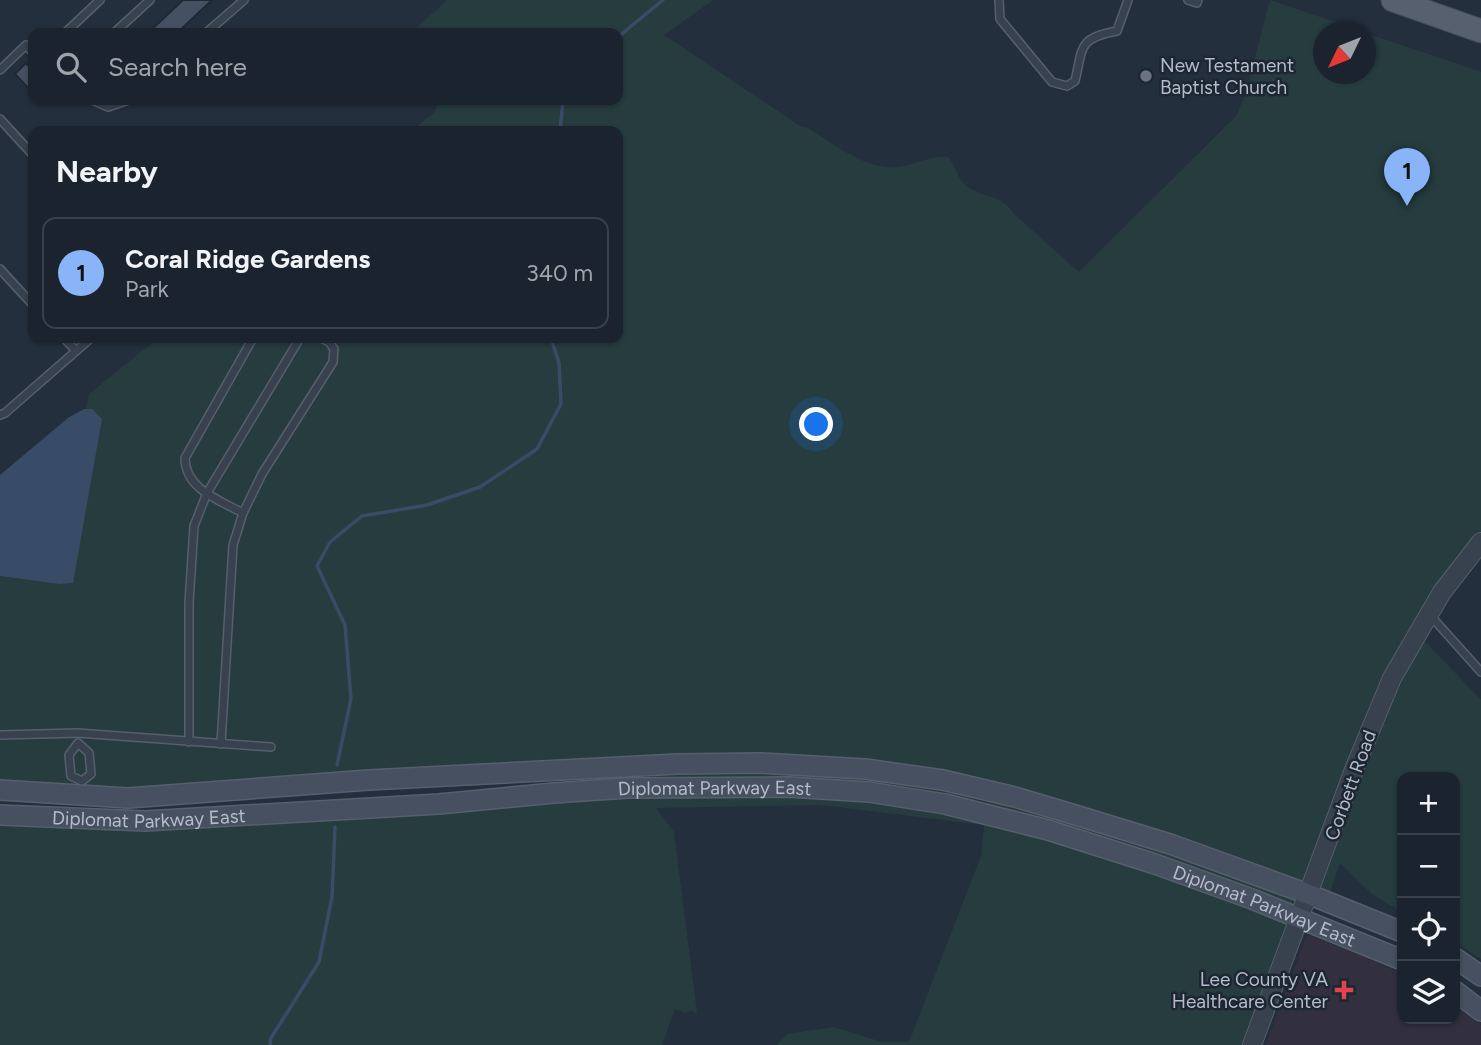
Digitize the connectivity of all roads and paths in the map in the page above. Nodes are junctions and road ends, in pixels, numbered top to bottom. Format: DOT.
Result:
graph roads {
  1 [pos="100,0"];
  2 [pos="150,0"];
  3 [pos="244,0"];
  4 [pos="999,0"];
  5 [pos="1128,0"];
  6 [pos="1188,0"];
  7 [pos="1198,0"];
  8 [pos="1393,0"];
  9 [pos="70,28"];
  10 [pos="119,28"];
  11 [pos="212,28"];
  12 [pos="1481,31"];
  13 [pos="28,47"];
  14 [pos="0,70"];
  15 [pos="0,119"];
  16 [pos="28,150"];
  17 [pos="0,270"];
  18 [pos="28,300"];
  19 [pos="69,343"];
  20 [pos="85,343"];
  21 [pos="250,343"];
  22 [pos="297,343"];
  23 [pos="330,343"];
  24 [pos="76,351"];
  25 [pos="0,415"];
  26 [pos="207,493"];
  27 [pos="243,513"];
  28 [pos="1481,542"];
  29 [pos="1428,614"];
  30 [pos="1481,672"];
  31 [pos="78,733"];
  32 [pos="0,735"];
  33 [pos="188,742"];
  34 [pos="78,743"];
  35 [pos="221,744"];
  36 [pos="271,747"];
  37 [pos="638,766"];
  38 [pos="639,788"];
  39 [pos="83,789"];
  40 [pos="0,790"];
  41 [pos="984,790"];
  42 [pos="978,812"];
  43 [pos="0,815"];
  44 [pos="82,820"];
  45 [pos="1308,894"];
  46 [pos="1298,918"];
  47 [pos="1397,930"];
  48 [pos="1397,958"];
  49 [pos="1459,961"];
  50 [pos="1481,976"];
  51 [pos="1460,995"];
  52 [pos="1481,1011"];
  53 [pos="1252,1045"];
  1 -- 9 [label="lane"];
  2 -- 10 [label="lane"];
  3 -- 11 [label="lane"];
  4 -- 5 [label="lane"];
  6 -- 7 [label="lane"];
  8 -- 12 [label="main road"];
  13 -- 14 [label="lane"];
  15 -- 16 [label="lane"];
  17 -- 18 [label="lane"];
  19 -- 24 [label="lane"];
  20 -- 24 [label="lane"];
  21 -- 26 [label="lane"];
  22 -- 26 [label="lane"];
  23 -- 27 [label="lane"];
  24 -- 25 [label="lane"];
  26 -- 27 [label="lane"];
  26 -- 33 [label="lane"];
  27 -- 35 [label="lane"];
  28 -- 29 [label="street, Corbett Road"];
  29 -- 30 [label="lane"];
  29 -- 45 [label="street, Corbett Road"];
  31 -- 32 [label="lane"];
  31 -- 33 [label="lane"];
  31 -- 34 [label="lane"];
  33 -- 35 [label="lane"];
  34 -- 39 [label="lane"];
  34 -- 39 [label="lane"];
  35 -- 36 [label="lane"];
  37 -- 38 [label="main road"];
  37 -- 39 [label="main road, Diplomat Parkway East"];
  37 -- 41 [label="main road, Diplomat Parkway East"];
  38 -- 42 [label="main road, Diplomat Parkway East"];
  38 -- 44 [label="main road, Diplomat Parkway East"];
  39 -- 40 [label="main road, Diplomat Parkway East"];
  39 -- 44 [label="main road"];
  41 -- 42 [label="main road"];
  41 -- 45 [label="main road, Diplomat Parkway East"];
  42 -- 46 [label="main road, Diplomat Parkway East"];
  43 -- 44 [label="main road, Diplomat Parkway East"];
  45 -- 46 [label="street, Corbett Road"];
  45 -- 47 [label="main road, Diplomat Parkway East"];
  46 -- 48 [label="main road, Diplomat Parkway East"];
  46 -- 53 [label="street, Corbett Road"];
  49 -- 50 [label="main road"];
  51 -- 52 [label="main road"];
}
